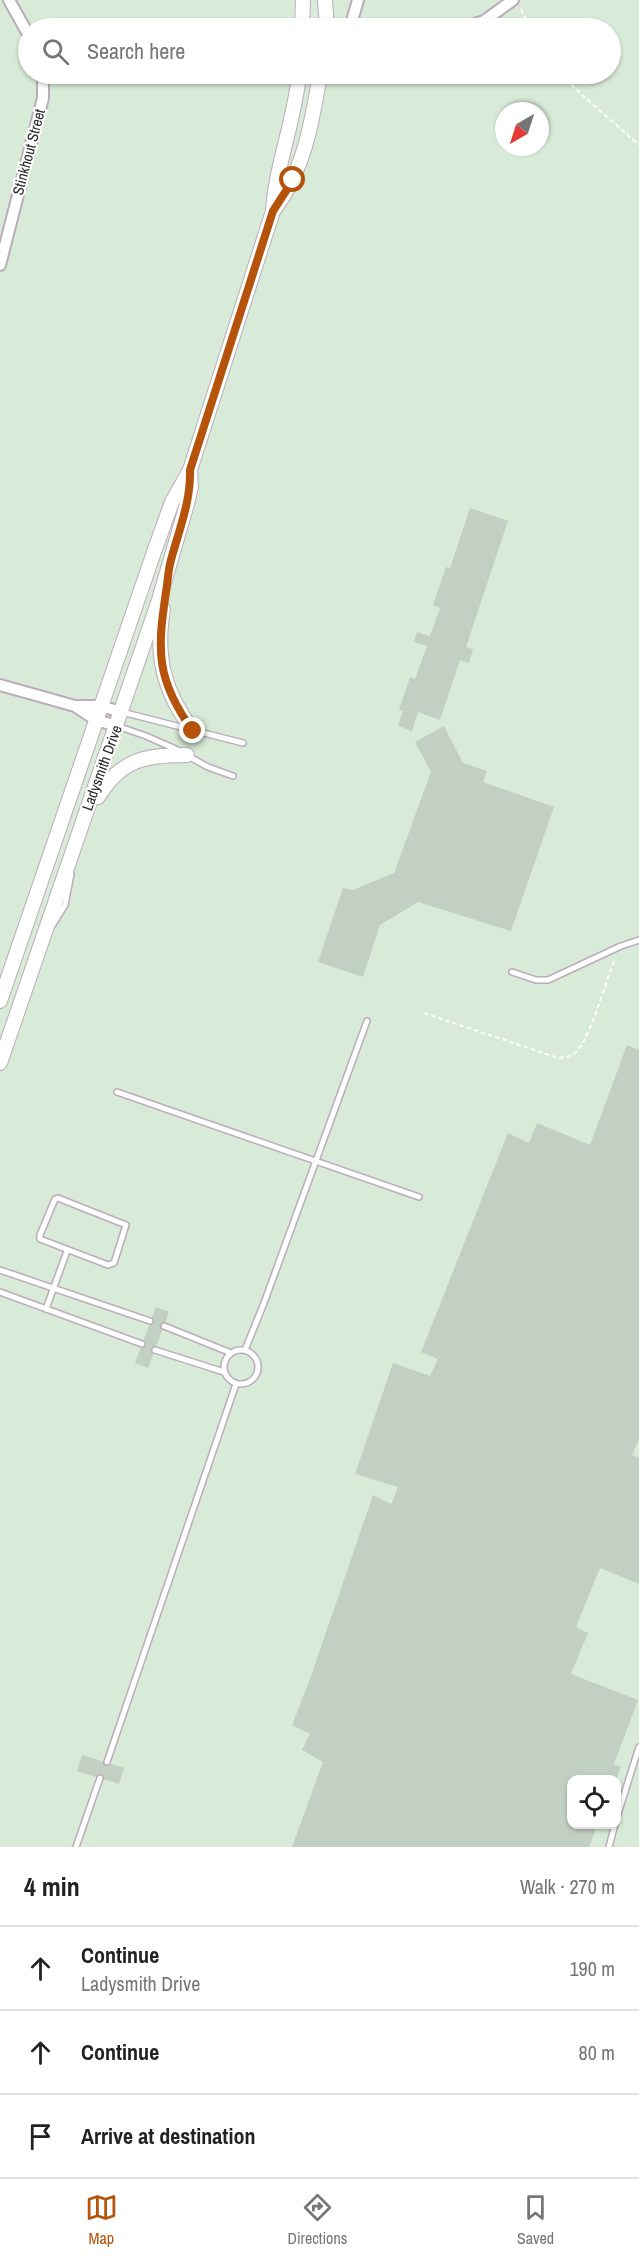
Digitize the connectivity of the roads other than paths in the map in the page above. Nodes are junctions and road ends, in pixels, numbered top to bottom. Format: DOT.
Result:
graph roads {
  1 [pos="9,0"];
  2 [pos="303,0"];
  3 [pos="326,0"];
  4 [pos="358,0"];
  5 [pos="516,3"];
  6 [pos="19,18"];
  7 [pos="302,18"];
  8 [pos="327,18"];
  9 [pos="353,18"];
  10 [pos="489,18"];
  11 [pos="43,84"];
  12 [pos="298,84"];
  13 [pos="318,84"];
  14 [pos="273,211"];
  15 [pos="2,252"];
  16 [pos="0,266"];
  17 [pos="190,470"];
  18 [pos="170,563"];
  19 [pos="0,686"];
  20 [pos="75,706"];
  21 [pos="100,706"];
  22 [pos="122,712"];
  23 [pos="96,720"];
  24 [pos="117,726"];
  25 [pos="193,731"];
  26 [pos="243,743"];
  27 [pos="187,755"];
  28 [pos="233,776"];
  29 [pos="78,834"];
  30 [pos="639,940"];
  31 [pos="512,972"];
  32 [pos="0,1001"];
  33 [pos="368,1021"];
  34 [pos="0,1063"];
  35 [pos="117,1092"];
  36 [pos="315,1162"];
  37 [pos="419,1197"];
  38 [pos="67,1251"];
  39 [pos="0,1270"];
  40 [pos="54,1288"];
  41 [pos="0,1292"];
  42 [pos="46,1310"];
  43 [pos="150,1321"];
  44 [pos="164,1326"];
  45 [pos="142,1344"];
  46 [pos="155,1350"];
  47 [pos="245,1350"];
  48 [pos="231,1353"];
  49 [pos="225,1372"];
  50 [pos="236,1383"];
  51 [pos="639,1747"];
  52 [pos="107,1762"];
  53 [pos="100,1778"];
  54 [pos="621,1806"];
  55 [pos="614,1829"];
  56 [pos="76,1847"];
  57 [pos="609,1847"];
  1 -- 6 [label="street"];
  2 -- 7 [label="street"];
  3 -- 8 [label="street"];
  4 -- 9 [label="street"];
  5 -- 10 [label="street"];
  11 -- 15 [label="street, Stinkhout Street"];
  12 -- 14 [label="street, Ladysmith Drive"];
  13 -- 14 [label="street, Ladysmith Drive"];
  14 -- 17 [label="street, Ladysmith Drive"];
  15 -- 16 [label="street, Stinkhout Street"];
  17 -- 18 [label="street, Ladysmith Drive"];
  17 -- 21 [label="street, Ladysmith Drive"];
  18 -- 22 [label="street, Ladysmith Drive"];
  18 -- 25 [label="street"];
  19 -- 20 [label="street"];
  20 -- 21 [label="street"];
  20 -- 23 [label="street"];
  21 -- 22 [label="street"];
  21 -- 23 [label="street, Ladysmith Drive"];
  22 -- 24 [label="street, Ladysmith Drive"];
  22 -- 25 [label="lane"];
  23 -- 24 [label="street"];
  23 -- 32 [label="street, Ladysmith Drive"];
  24 -- 27 [label="lane"];
  24 -- 29 [label="street, Ladysmith Drive"];
  25 -- 26 [label="lane"];
  27 -- 28 [label="lane"];
  27 -- 29 [label="street"];
  29 -- 34 [label="street, Ladysmith Drive"];
  30 -- 31 [label="lane"];
  33 -- 36 [label="lane"];
  35 -- 36 [label="lane"];
  36 -- 37 [label="lane"];
  36 -- 47 [label="lane"];
  38 -- 38 [label="lane"];
  38 -- 40 [label="lane"];
  39 -- 40 [label="lane"];
  40 -- 42 [label="lane"];
  40 -- 43 [label="lane"];
  41 -- 42 [label="lane"];
  42 -- 45 [label="lane"];
  44 -- 48 [label="lane"];
  46 -- 49 [label="lane"];
  47 -- 48 [label="lane"];
  47 -- 50 [label="lane"];
  48 -- 49 [label="lane"];
  49 -- 50 [label="lane"];
  50 -- 52 [label="lane"];
  51 -- 54 [label="lane"];
  53 -- 56 [label="lane"];
  55 -- 57 [label="lane"];
}
